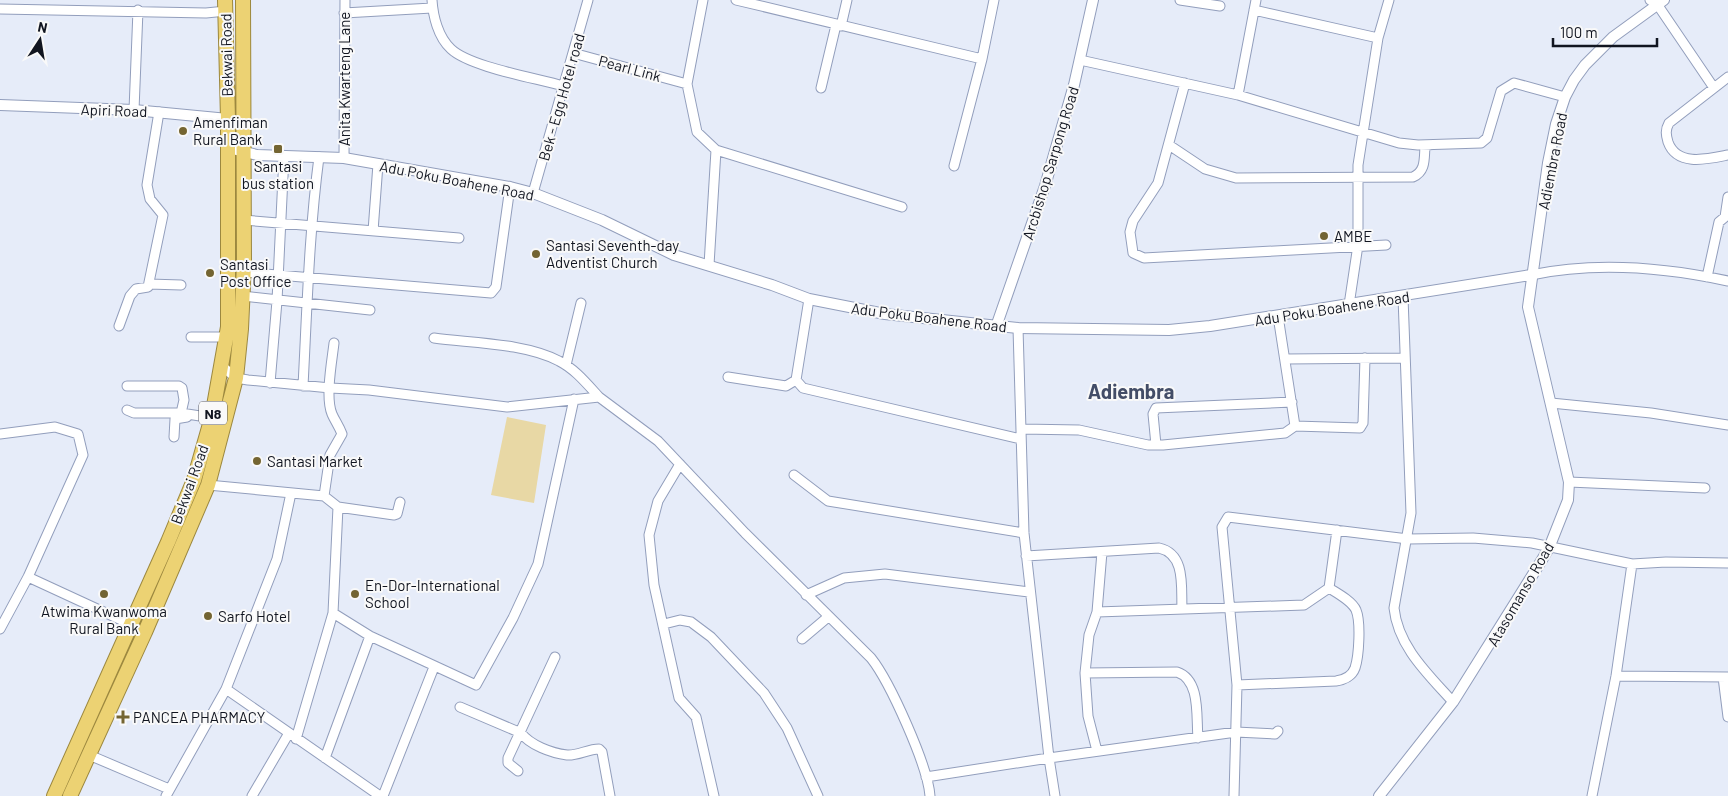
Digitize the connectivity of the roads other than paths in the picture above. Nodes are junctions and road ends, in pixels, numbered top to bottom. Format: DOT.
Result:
graph roads {
  1 [pos="243,0"];
  2 [pos="345,0"];
  3 [pos="588,0"];
  4 [pos="703,0"];
  5 [pos="736,0"];
  6 [pos="847,0"];
  7 [pos="994,0"];
  8 [pos="1093,0"];
  9 [pos="1180,0"];
  10 [pos="1256,0"];
  11 [pos="1389,0"];
  12 [pos="1657,2"];
  13 [pos="432,4"];
  14 [pos="225,5"];
  15 [pos="1220,6"];
  16 [pos="0,9"];
  17 [pos="138,10"];
  18 [pos="1254,10"];
  19 [pos="344,13"];
  20 [pos="838,26"];
  21 [pos="1378,38"];
  22 [pos="573,53"];
  23 [pos="982,59"];
  24 [pos="1080,60"];
  25 [pos="1728,77"];
  26 [pos="1185,83"];
  27 [pos="687,84"];
  28 [pos="563,86"];
  29 [pos="821,88"];
  30 [pos="1714,88"];
  31 [pos="1238,95"];
  32 [pos="1565,97"];
  33 [pos="0,105"];
  34 [pos="134,110"];
  35 [pos="159,112"];
  36 [pos="228,119"];
  37 [pos="1363,133"];
  38 [pos="1433,144"];
  39 [pos="1169,145"];
  40 [pos="228,148"];
  41 [pos="716,150"];
  42 [pos="244,152"];
  43 [pos="1728,155"];
  44 [pos="284,156"];
  45 [pos="319,157"];
  46 [pos="344,158"];
  47 [pos="378,164"];
  48 [pos="954,166"];
  49 [pos="1358,177"];
  50 [pos="510,187"];
  51 [pos="533,193"];
  52 [pos="1728,198"];
  53 [pos="902,207"];
  54 [pos="1726,217"];
  55 [pos="243,220"];
  56 [pos="280,222"];
  57 [pos="312,226"];
  58 [pos="373,231"];
  59 [pos="459,238"];
  60 [pos="1386,245"];
  61 [pos="1358,246"];
  62 [pos="709,265"];
  63 [pos="244,272"];
  64 [pos="278,274"];
  65 [pos="1531,275"];
  66 [pos="1707,277"];
  67 [pos="309,278"];
  68 [pos="1728,282"];
  69 [pos="149,284"];
  70 [pos="181,285"];
  71 [pos="243,296"];
  72 [pos="1403,296"];
  73 [pos="809,299"];
  74 [pos="277,301"];
  75 [pos="306,303"];
  76 [pos="581,303"];
  77 [pos="1349,305"];
  78 [pos="370,310"];
  79 [pos="1278,316"];
  80 [pos="997,324"];
  81 [pos="119,326"];
  82 [pos="1018,328"];
  83 [pos="191,337"];
  84 [pos="227,337"];
  85 [pos="434,338"];
  86 [pos="334,343"];
  87 [pos="1365,358"];
  88 [pos="1405,358"];
  89 [pos="1285,360"];
  90 [pos="566,365"];
  91 [pos="222,366"];
  92 [pos="728,377"];
  93 [pos="236,378"];
  94 [pos="796,380"];
  95 [pos="270,383"];
  96 [pos="128,386"];
  97 [pos="303,386"];
  98 [pos="330,388"];
  99 [pos="599,397"];
  100 [pos="574,399"];
  101 [pos="1292,402"];
  102 [pos="1551,403"];
  103 [pos="127,410"];
  104 [pos="181,412"];
  105 [pos="206,416"];
  106 [pos="1728,425"];
  107 [pos="1295,426"];
  108 [pos="1022,429"];
  109 [pos="0,434"];
  110 [pos="174,437"];
  111 [pos="1021,439"];
  112 [pos="1156,445"];
  113 [pos="680,464"];
  114 [pos="794,475"];
  115 [pos="1570,482"];
  116 [pos="208,485"];
  117 [pos="1705,488"];
  118 [pos="292,492"];
  119 [pos="324,496"];
  120 [pos="400,502"];
  121 [pos="338,507"];
  122 [pos="1337,530"];
  123 [pos="1024,533"];
  124 [pos="1408,539"];
  125 [pos="1549,548"];
  126 [pos="1102,552"];
  127 [pos="1026,556"];
  128 [pos="1728,563"];
  129 [pos="1632,564"];
  130 [pos="28,577"];
  131 [pos="1329,588"];
  132 [pos="1029,592"];
  133 [pos="806,595"];
  134 [pos="1182,608"];
  135 [pos="1228,608"];
  136 [pos="0,611"];
  137 [pos="1097,612"];
  138 [pos="333,613"];
  139 [pos="8,616"];
  140 [pos="828,617"];
  141 [pos="664,624"];
  142 [pos="132,625"];
  143 [pos="0,629"];
  144 [pos="370,636"];
  145 [pos="802,639"];
  146 [pos="555,657"];
  147 [pos="434,667"];
  148 [pos="1085,674"];
  149 [pos="1616,676"];
  150 [pos="1725,677"];
  151 [pos="1237,685"];
  152 [pos="226,689"];
  153 [pos="1453,702"];
  154 [pos="460,707"];
  155 [pos="1728,716"];
  156 [pos="1278,731"];
  157 [pos="521,732"];
  158 [pos="1236,732"];
  159 [pos="292,736"];
  160 [pos="1198,738"];
  161 [pos="1097,751"];
  162 [pos="89,755"];
  163 [pos="325,758"];
  164 [pos="1049,758"];
  165 [pos="518,771"];
  166 [pos="926,777"];
  167 [pos="167,793"];
  168 [pos="54,796"];
  169 [pos="70,796"];
  170 [pos="252,796"];
  171 [pos="382,796"];
  172 [pos="610,796"];
  173 [pos="714,796"];
  174 [pos="818,796"];
  175 [pos="930,796"];
  176 [pos="1055,796"];
  177 [pos="1234,796"];
  178 [pos="1379,796"];
  179 [pos="1592,796"];
  1 -- 42 [label="highway, Bekwai Road / N8"];
  2 -- 19 [label="street, Anita Kwarteng Lane"];
  3 -- 22 [label="street, Bek - Egg Hotel road"];
  4 -- 27 [label="street"];
  5 -- 20 [label="street"];
  6 -- 20 [label="street"];
  7 -- 23 [label="street"];
  8 -- 24 [label="street, Arcbishop Sarpong Road"];
  9 -- 15 [label="street"];
  10 -- 18 [label="street"];
  11 -- 21 [label="street"];
  12 -- 30 [label="street"];
  12 -- 32 [label="street, Adiembra Road"];
  13 -- 19 [label="street"];
  13 -- 28 [label="street"];
  14 -- 17 [label="street"];
  14 -- 36 [label="highway, Bekwai Road / N8"];
  16 -- 17 [label="street"];
  17 -- 34 [label="street"];
  18 -- 21 [label="street"];
  18 -- 31 [label="street"];
  19 -- 46 [label="street, Anita Kwarteng Lane"];
  20 -- 23 [label="street"];
  20 -- 29 [label="street"];
  21 -- 37 [label="street"];
  22 -- 27 [label="street, Pearl Link"];
  22 -- 28 [label="street, Bek - Egg Hotel road"];
  23 -- 48 [label="street"];
  24 -- 26 [label="street"];
  24 -- 80 [label="street, Arcbishop Sarpong Road"];
  25 -- 30 [label="street"];
  26 -- 31 [label="street"];
  26 -- 39 [label="street"];
  27 -- 41 [label="street"];
  28 -- 51 [label="street, Bek - Egg Hotel road"];
  30 -- 43 [label="street"];
  31 -- 37 [label="street"];
  32 -- 38 [label="street"];
  32 -- 65 [label="street, Adiembra Road"];
  33 -- 34 [label="street, Apiri Road"];
  34 -- 35 [label="street, Apiri Road"];
  35 -- 36 [label="street, Apiri Road"];
  35 -- 69 [label="street"];
  36 -- 40 [label="highway, Bekwai Road / N8"];
  37 -- 38 [label="street"];
  37 -- 49 [label="street"];
  38 -- 49 [label="street"];
  39 -- 49 [label="street"];
  39 -- 61 [label="street"];
  40 -- 42 [label="street, Adu Poku Boahene Road"];
  40 -- 84 [label="highway, Bekwai Road / N8"];
  41 -- 53 [label="street"];
  41 -- 62 [label="street"];
  42 -- 44 [label="street, Adu Poku Boahene Road"];
  42 -- 55 [label="highway, Bekwai Road / N8"];
  44 -- 45 [label="street, Adu Poku Boahene Road"];
  44 -- 56 [label="street"];
  45 -- 46 [label="street, Adu Poku Boahene Road"];
  45 -- 57 [label="street"];
  46 -- 47 [label="street, Adu Poku Boahene Road"];
  47 -- 50 [label="street, Adu Poku Boahene Road"];
  47 -- 58 [label="street"];
  49 -- 61 [label="street"];
  50 -- 51 [label="street, Adu Poku Boahene Road"];
  50 -- 67 [label="street"];
  51 -- 62 [label="street, Adu Poku Boahene Road"];
  52 -- 54 [label="street"];
  54 -- 66 [label="street"];
  55 -- 56 [label="street"];
  55 -- 63 [label="highway, Bekwai Road / N8"];
  56 -- 57 [label="street"];
  56 -- 64 [label="street"];
  57 -- 58 [label="street"];
  57 -- 67 [label="street"];
  58 -- 59 [label="street"];
  60 -- 61 [label="street"];
  61 -- 77 [label="street"];
  62 -- 73 [label="street, Adu Poku Boahene Road"];
  63 -- 64 [label="street"];
  63 -- 71 [label="highway, Bekwai Road / N8"];
  64 -- 67 [label="street"];
  64 -- 74 [label="street"];
  65 -- 66 [label="street"];
  65 -- 72 [label="street, Adu Poku Boahene Road"];
  65 -- 102 [label="street, Atasomanso Road"];
  66 -- 68 [label="street"];
  67 -- 75 [label="street"];
  69 -- 70 [label="street"];
  69 -- 81 [label="street"];
  71 -- 74 [label="street"];
  71 -- 93 [label="highway, Bekwai Road / N8"];
  72 -- 77 [label="street, Adu Poku Boahene Road"];
  72 -- 88 [label="street"];
  73 -- 80 [label="street, Adu Poku Boahene Road"];
  73 -- 94 [label="street"];
  74 -- 75 [label="street"];
  74 -- 95 [label="street"];
  75 -- 78 [label="street"];
  75 -- 97 [label="street"];
  76 -- 90 [label="street"];
  77 -- 79 [label="street, Adu Poku Boahene Road"];
  79 -- 82 [label="street, Adu Poku Boahene Road"];
  79 -- 89 [label="street"];
  80 -- 82 [label="street, Adu Poku Boahene Road"];
  82 -- 108 [label="street"];
  83 -- 84 [label="street"];
  84 -- 91 [label="highway, Bekwai Road / N8"];
  85 -- 90 [label="street"];
  86 -- 98 [label="street"];
  87 -- 88 [label="street"];
  87 -- 89 [label="street"];
  87 -- 107 [label="street"];
  88 -- 124 [label="street"];
  89 -- 101 [label="street"];
  90 -- 99 [label="street"];
  91 -- 93 [label="street"];
  91 -- 105 [label="highway, Bekwai Road / N8"];
  92 -- 94 [label="street"];
  93 -- 95 [label="street"];
  93 -- 116 [label="highway, Bekwai Road / N8"];
  94 -- 111 [label="street"];
  95 -- 97 [label="street"];
  96 -- 104 [label="street"];
  97 -- 98 [label="street"];
  98 -- 100 [label="street"];
  98 -- 119 [label="street"];
  99 -- 100 [label="street"];
  99 -- 113 [label="street"];
  100 -- 147 [label="street"];
  101 -- 107 [label="street"];
  101 -- 112 [label="street"];
  102 -- 106 [label="street"];
  102 -- 115 [label="street, Atasomanso Road"];
  103 -- 104 [label="street"];
  104 -- 105 [label="street"];
  105 -- 110 [label="street"];
  105 -- 142 [label="highway, Bekwai Road / N8"];
  107 -- 112 [label="street"];
  108 -- 111 [label="street"];
  108 -- 112 [label="street"];
  109 -- 130 [label="street"];
  111 -- 123 [label="street"];
  113 -- 133 [label="street"];
  113 -- 141 [label="street"];
  114 -- 123 [label="street"];
  115 -- 117 [label="street"];
  115 -- 125 [label="street, Atasomanso Road"];
  116 -- 118 [label="street"];
  116 -- 162 [label="highway, Bekwai Road / N8"];
  118 -- 119 [label="street"];
  118 -- 152 [label="street"];
  119 -- 121 [label="street"];
  120 -- 121 [label="street"];
  121 -- 138 [label="street"];
  122 -- 124 [label="street"];
  122 -- 131 [label="street"];
  122 -- 135 [label="street"];
  123 -- 127 [label="street"];
  124 -- 125 [label="street"];
  124 -- 153 [label="street"];
  125 -- 129 [label="street"];
  125 -- 153 [label="street, Atasomanso Road"];
  126 -- 127 [label="street"];
  126 -- 134 [label="street"];
  126 -- 137 [label="street"];
  127 -- 132 [label="street"];
  128 -- 129 [label="street"];
  129 -- 149 [label="street"];
  130 -- 139 [label="street"];
  130 -- 142 [label="street"];
  131 -- 135 [label="street"];
  131 -- 151 [label="street"];
  132 -- 133 [label="street"];
  132 -- 164 [label="street"];
  133 -- 140 [label="street"];
  134 -- 135 [label="street"];
  134 -- 137 [label="street"];
  135 -- 151 [label="street"];
  136 -- 139 [label="street"];
  137 -- 148 [label="street"];
  138 -- 144 [label="street"];
  138 -- 159 [label="street"];
  139 -- 143 [label="street"];
  140 -- 145 [label="street"];
  140 -- 166 [label="street"];
  141 -- 173 [label="street"];
  141 -- 174 [label="street"];
  142 -- 168 [label="highway, Bekwai Road / N8"];
  144 -- 147 [label="street"];
  144 -- 163 [label="street"];
  146 -- 157 [label="street"];
  147 -- 171 [label="street"];
  148 -- 160 [label="street"];
  148 -- 161 [label="street"];
  149 -- 150 [label="street"];
  149 -- 179 [label="street"];
  150 -- 155 [label="street"];
  151 -- 158 [label="street"];
  152 -- 159 [label="street"];
  152 -- 167 [label="street"];
  153 -- 178 [label="street, Atasomanso Road"];
  154 -- 157 [label="street"];
  156 -- 158 [label="street"];
  157 -- 165 [label="street"];
  157 -- 172 [label="street"];
  158 -- 160 [label="street"];
  158 -- 177 [label="street"];
  159 -- 163 [label="street"];
  159 -- 170 [label="street"];
  160 -- 161 [label="street"];
  161 -- 164 [label="street"];
  162 -- 167 [label="street"];
  162 -- 169 [label="highway, Bekwai Road / N8"];
  163 -- 171 [label="street"];
  164 -- 166 [label="street"];
  164 -- 176 [label="street"];
  166 -- 175 [label="street"];
}
